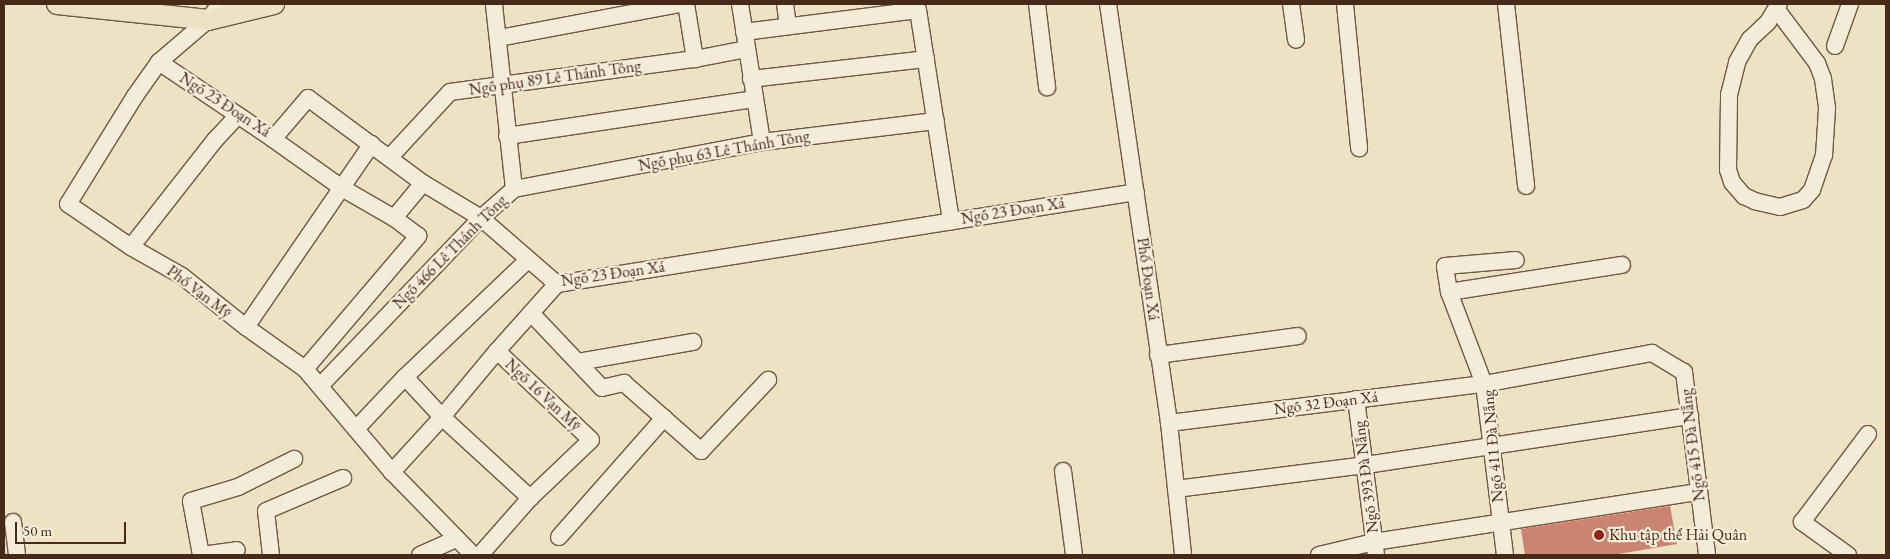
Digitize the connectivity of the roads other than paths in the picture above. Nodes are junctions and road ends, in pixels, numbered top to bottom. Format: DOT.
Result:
graph roads {
  1 [pos="57,4"];
  2 [pos="220,4"];
  3 [pos="274,4"];
  4 [pos="494,4"];
  5 [pos="679,4"];
  6 [pos="686,4"];
  7 [pos="740,4"];
  8 [pos="786,4"];
  9 [pos="1037,4"];
  10 [pos="1108,4"];
  11 [pos="1291,4"];
  12 [pos="1345,4"];
  13 [pos="1506,4"];
  14 [pos="1850,4"];
  15 [pos="1778,7"];
  16 [pos="882,9"];
  17 [pos="208,20"];
  18 [pos="788,26"];
  19 [pos="744,32"];
  20 [pos="500,38"];
  21 [pos="1296,40"];
  22 [pos="1835,46"];
  23 [pos="747,49"];
  24 [pos="695,59"];
  25 [pos="926,59"];
  26 [pos="159,62"];
  27 [pos="751,80"];
  28 [pos="502,86"];
  29 [pos="1047,86"];
  30 [pos="755,99"];
  31 [pos="237,116"];
  32 [pos="936,121"];
  33 [pos="506,136"];
  34 [pos="273,139"];
  35 [pos="762,142"];
  36 [pos="372,144"];
  37 [pos="1358,148"];
  38 [pos="390,157"];
  39 [pos="423,183"];
  40 [pos="1526,186"];
  41 [pos="342,188"];
  42 [pos="514,189"];
  43 [pos="1136,192"];
  44 [pos="394,218"];
  45 [pos="481,218"];
  46 [pos="951,221"];
  47 [pos="131,247"];
  48 [pos="528,260"];
  49 [pos="1516,260"];
  50 [pos="1622,265"];
  51 [pos="556,284"];
  52 [pos="1449,292"];
  53 [pos="531,313"];
  54 [pos="246,327"];
  55 [pos="1298,336"];
  56 [pos="694,342"];
  57 [pos="497,351"];
  58 [pos="1652,353"];
  59 [pos="1158,355"];
  60 [pos="578,362"];
  61 [pos="305,369"];
  62 [pos="405,377"];
  63 [pos="768,380"];
  64 [pos="1484,384"];
  65 [pos="320,386"];
  66 [pos="1356,399"];
  67 [pos="1690,416"];
  68 [pos="442,417"];
  69 [pos="664,418"];
  70 [pos="1169,423"];
  71 [pos="356,429"];
  72 [pos="1868,434"];
  73 [pos="1492,445"];
  74 [pos="294,459"];
  75 [pos="1366,465"];
  76 [pos="1063,471"];
  77 [pos="392,472"];
  78 [pos="343,478"];
  79 [pos="1176,489"];
  80 [pos="1698,492"];
  81 [pos="530,498"];
  82 [pos="13,522"];
  83 [pos="1500,522"];
  84 [pos="560,537"];
  85 [pos="456,539"];
  86 [pos="1375,549"];
  87 [pos="237,550"];
  88 [pos="17,555"];
  89 [pos="202,555"];
  90 [pos="271,555"];
  91 [pos="420,555"];
  92 [pos="473,555"];
  93 [pos="480,555"];
  94 [pos="1074,555"];
  95 [pos="1183,555"];
  96 [pos="1319,555"];
  97 [pos="1505,555"];
  98 [pos="1707,555"];
  99 [pos="1848,555"];
  1 -- 17 [label="main road"];
  2 -- 17 [label="street, Phố Vạn Mỹ"];
  3 -- 17 [label="main road"];
  4 -- 20 [label="street, Ngõ 466 Lê Thánh Tông"];
  5 -- 20 [label="street"];
  6 -- 24 [label="street"];
  7 -- 19 [label="street"];
  8 -- 18 [label="street"];
  9 -- 29 [label="street"];
  10 -- 43 [label="street, Phố Đoạn Xá"];
  11 -- 21 [label="street"];
  12 -- 37 [label="street"];
  13 -- 40 [label="street"];
  14 -- 22 [label="street"];
  15 -- 15 [label="street"];
  16 -- 18 [label="street"];
  16 -- 25 [label="street"];
  17 -- 26 [label="street, Phố Vạn Mỹ"];
  18 -- 19 [label="street"];
  19 -- 23 [label="street"];
  20 -- 28 [label="street, Ngõ 466 Lê Thánh Tông"];
  23 -- 24 [label="street, Ngõ phụ 89 Lê Thánh Tông"];
  23 -- 27 [label="street"];
  24 -- 28 [label="street, Ngõ phụ 89 Lê Thánh Tông"];
  25 -- 27 [label="street"];
  25 -- 32 [label="street"];
  26 -- 31 [label="street, Ngõ 23 Đoạn Xá"];
  26 -- 47 [label="street, Phố Vạn Mỹ"];
  27 -- 30 [label="street"];
  28 -- 33 [label="street, Ngõ 466 Lê Thánh Tông"];
  28 -- 38 [label="street, Ngõ phụ 89 Lê Thánh Tông"];
  30 -- 33 [label="street"];
  30 -- 35 [label="street"];
  31 -- 34 [label="street, Ngõ 23 Đoạn Xá"];
  31 -- 47 [label="street"];
  32 -- 35 [label="street, Ngõ phụ 63 Lê Thánh Tông"];
  32 -- 46 [label="street"];
  33 -- 42 [label="street, Ngõ 466 Lê Thánh Tông"];
  34 -- 36 [label="street, Ngõ 23 Đoạn Xá"];
  34 -- 41 [label="street"];
  35 -- 42 [label="street, Ngõ phụ 63 Lê Thánh Tông"];
  36 -- 38 [label="street, Ngõ 23 Đoạn Xá"];
  36 -- 41 [label="street"];
  38 -- 39 [label="street, Ngõ 23 Đoạn Xá"];
  39 -- 44 [label="street"];
  39 -- 45 [label="street, Ngõ 23 Đoạn Xá"];
  41 -- 44 [label="street"];
  41 -- 54 [label="street"];
  42 -- 45 [label="street, Ngõ 466 Lê Thánh Tông"];
  43 -- 46 [label="street, Ngõ 23 Đoạn Xá"];
  43 -- 59 [label="street, Phố Đoạn Xá"];
  44 -- 61 [label="street"];
  45 -- 48 [label="street, Ngõ 23 Đoạn Xá"];
  45 -- 65 [label="street, Ngõ 466 Lê Thánh Tông"];
  46 -- 51 [label="street, Ngõ 23 Đoạn Xá"];
  47 -- 54 [label="street, Phố Vạn Mỹ"];
  48 -- 51 [label="street, Ngõ 23 Đoạn Xá"];
  48 -- 62 [label="street"];
  49 -- 52 [label="street"];
  50 -- 52 [label="street"];
  51 -- 53 [label="street"];
  52 -- 64 [label="street"];
  53 -- 57 [label="street"];
  53 -- 60 [label="street"];
  54 -- 61 [label="street, Phố Vạn Mỹ"];
  55 -- 59 [label="street"];
  56 -- 60 [label="street"];
  57 -- 68 [label="street, Ngõ 16 Vạn Mỹ"];
  57 -- 81 [label="street, Ngõ 16 Vạn Mỹ"];
  58 -- 64 [label="street, Ngõ 411 Đà Nẵng"];
  58 -- 67 [label="street, Ngõ 415 Đà Nẵng"];
  59 -- 70 [label="street, Phố Đoạn Xá"];
  60 -- 69 [label="street"];
  61 -- 65 [label="street, Phố Vạn Mỹ"];
  62 -- 68 [label="street"];
  62 -- 71 [label="street"];
  63 -- 69 [label="street"];
  64 -- 66 [label="street, Ngõ 32 Đoạn Xá"];
  64 -- 73 [label="street, Ngõ 411 Đà Nẵng"];
  65 -- 71 [label="street, Phố Vạn Mỹ"];
  66 -- 70 [label="street, Ngõ 32 Đoạn Xá"];
  66 -- 75 [label="street, Ngõ 393 Đà Nẵng"];
  67 -- 73 [label="street"];
  67 -- 80 [label="street, Ngõ 415 Đà Nẵng"];
  68 -- 77 [label="street, Ngõ 16 Vạn Mỹ"];
  68 -- 81 [label="street"];
  69 -- 84 [label="street"];
  70 -- 79 [label="street, Phố Đoạn Xá"];
  71 -- 77 [label="street, Phố Vạn Mỹ"];
  72 -- 99 [label="street"];
  73 -- 75 [label="street"];
  73 -- 83 [label="street, Ngõ 411 Đà Nẵng"];
  74 -- 89 [label="street"];
  75 -- 79 [label="street"];
  75 -- 86 [label="street, Ngõ 393 Đà Nẵng"];
  76 -- 94 [label="street"];
  77 -- 85 [label="street, Phố Vạn Mỹ"];
  78 -- 90 [label="street"];
  79 -- 95 [label="street, Phố Đoạn Xá"];
  80 -- 83 [label="street"];
  80 -- 98 [label="street, Ngõ 415 Đà Nẵng"];
  81 -- 93 [label="street, Ngõ 16 Vạn Mỹ"];
  82 -- 88 [label="street"];
  83 -- 86 [label="street"];
  83 -- 97 [label="street, Ngõ 411 Đà Nẵng"];
  85 -- 91 [label="street"];
  85 -- 92 [label="street, Phố Vạn Mỹ"];
  86 -- 96 [label="street"];
  87 -- 89 [label="street"];
}
